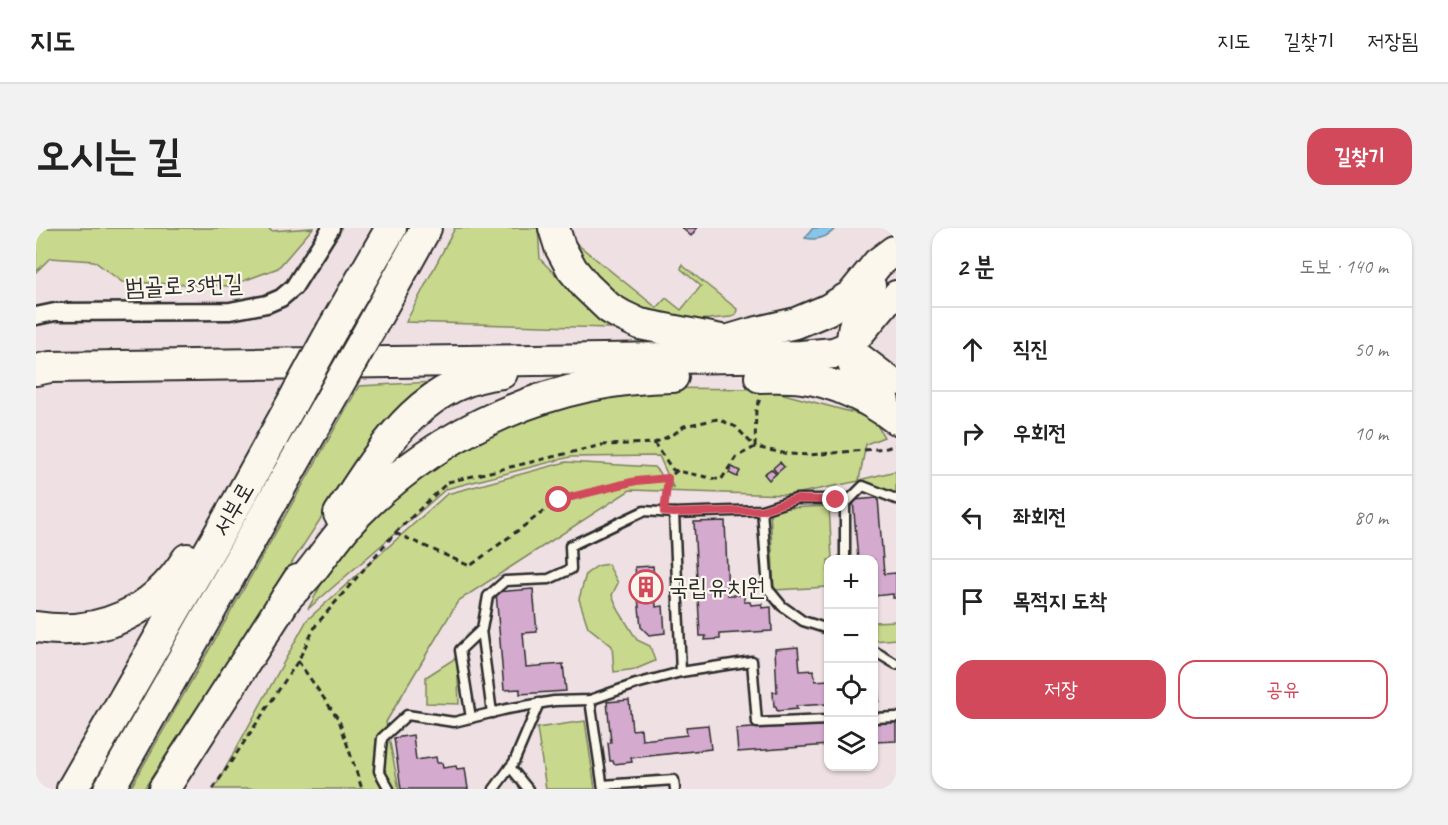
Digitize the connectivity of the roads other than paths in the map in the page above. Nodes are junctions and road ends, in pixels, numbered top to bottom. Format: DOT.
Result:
graph roads {
  1 [pos="331,228"];
  2 [pos="391,228"];
  3 [pos="426,228"];
  4 [pos="555,228"];
  5 [pos="895,250"];
  6 [pos="893,297"];
  7 [pos="36,316"];
  8 [pos="726,341"];
  9 [pos="36,353"];
  10 [pos="851,359"];
  11 [pos="536,360"];
  12 [pos="36,370"];
  13 [pos="896,375"];
  14 [pos="896,383"];
  15 [pos="896,408"];
  16 [pos="896,419"];
  17 [pos="896,499"];
  18 [pos="238,501"];
  19 [pos="845,504"];
  20 [pos="762,510"];
  21 [pos="674,513"];
  22 [pos="845,555"];
  23 [pos="287,597"];
  24 [pos="36,627"];
  25 [pos="824,628"];
  26 [pos="482,630"];
  27 [pos="878,654"];
  28 [pos="896,664"];
  29 [pos="681,672"];
  30 [pos="590,700"];
  31 [pos="539,703"];
  32 [pos="492,713"];
  33 [pos="896,717"];
  34 [pos="471,718"];
  35 [pos="878,718"];
  36 [pos="824,720"];
  37 [pos="510,767"];
  38 [pos="603,787"];
  39 [pos="72,789"];
  40 [pos="109,789"];
  41 [pos="164,789"];
  42 [pos="389,789"];
  43 [pos="494,789"];
  44 [pos="528,789"];
  45 [pos="675,789"];
  1 -- 7 [label="street, 범골로35번길"];
  2 -- 18 [label="highway, 서부로, bridge"];
  3 -- 40 [label="highway, 서부로, bridge"];
  4 -- 8 [label="highway"];
  5 -- 8 [label="highway"];
  5 -- 10 [label="street"];
  6 -- 10 [label="street"];
  6 -- 13 [label="street"];
  8 -- 9 [label="highway"];
  8 -- 10 [label="highway"];
  10 -- 11 [label="highway"];
  10 -- 14 [label="street"];
  10 -- 15 [label="street"];
  11 -- 12 [label="highway"];
  11 -- 23 [label="highway"];
  16 -- 23 [label="highway"];
  17 -- 19 [label="lane"];
  18 -- 24 [label="highway"];
  18 -- 39 [label="highway, 서부로"];
  19 -- 20 [label="lane"];
  19 -- 22 [label="lane"];
  20 -- 21 [label="lane"];
  20 -- 25 [label="lane"];
  21 -- 26 [label="lane"];
  21 -- 29 [label="lane"];
  23 -- 41 [label="highway"];
  26 -- 32 [label="lane"];
  26 -- 34 [label="lane"];
  27 -- 28 [label="lane"];
  29 -- 30 [label="lane"];
  29 -- 36 [label="lane"];
  30 -- 31 [label="lane"];
  30 -- 38 [label="lane"];
  31 -- 32 [label="lane"];
  31 -- 37 [label="lane"];
  32 -- 34 [label="lane"];
  33 -- 35 [label="lane"];
  34 -- 42 [label="lane"];
  37 -- 43 [label="lane"];
  37 -- 44 [label="lane"];
  38 -- 45 [label="lane"];
}
